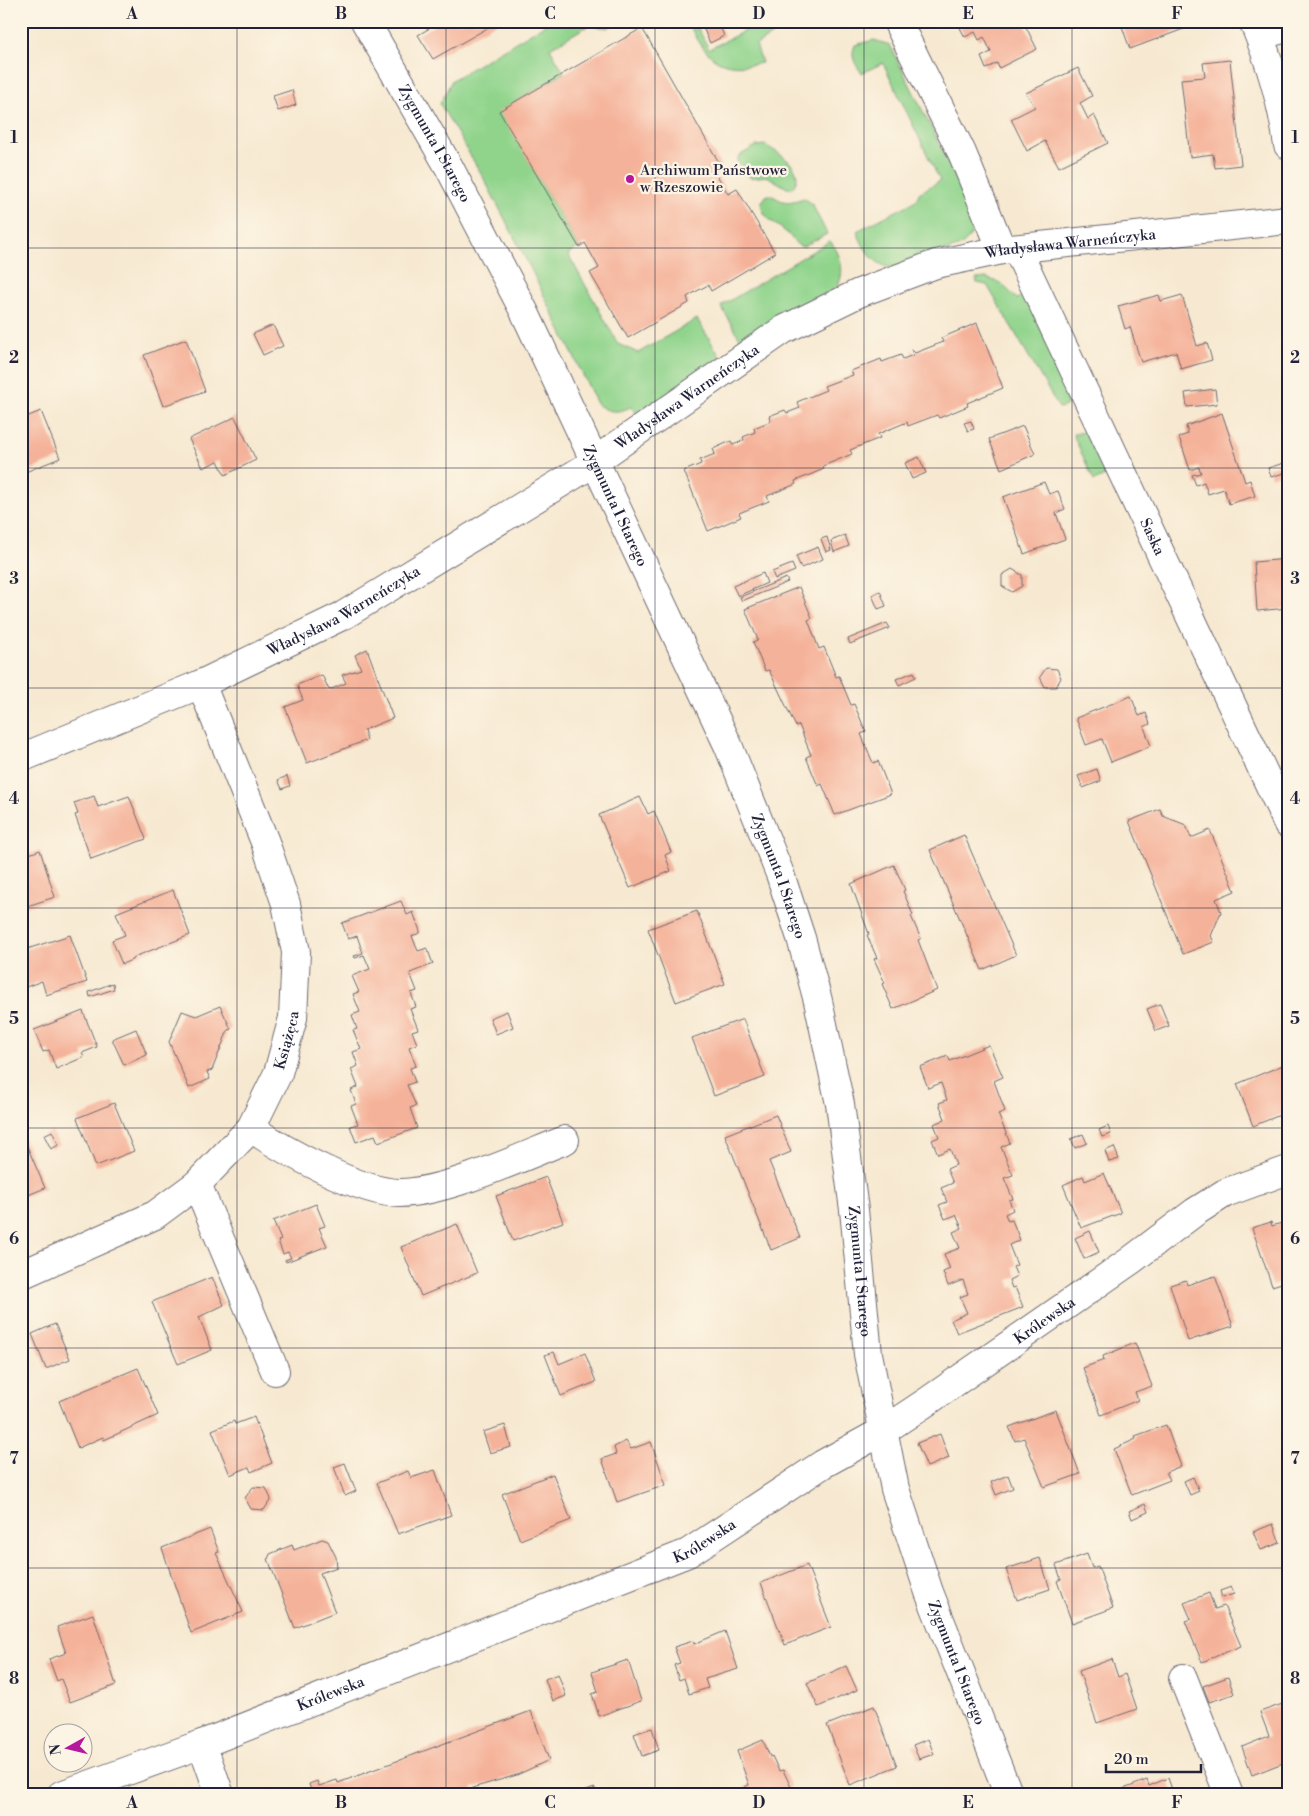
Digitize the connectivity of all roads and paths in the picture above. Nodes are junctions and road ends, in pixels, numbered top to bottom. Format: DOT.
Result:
graph roads {
  1 [pos="365,21"];
  2 [pos="897,21"];
  3 [pos="1256,28"];
  4 [pos="1288,28"];
  5 [pos="1288,145"];
  6 [pos="1288,220"];
  7 [pos="1010,249"];
  8 [pos="595,461"];
  9 [pos="201,684"];
  10 [pos="21,758"];
  11 [pos="1288,824"];
  12 [pos="251,1128"];
  13 [pos="565,1140"];
  14 [pos="1288,1170"];
  15 [pos="197,1184"];
  16 [pos="21,1275"];
  17 [pos="275,1371"];
  18 [pos="883,1432"];
  19 [pos="1183,1678"];
  20 [pos="202,1744"];
  21 [pos="61,1795"];
  22 [pos="220,1795"];
  23 [pos="1010,1795"];
  24 [pos="1229,1795"];
  1 -- 8 [label="street, Zygmunta I Starego"];
  2 -- 7 [label="street, Saska"];
  3 -- 4 [label="street"];
  3 -- 5 [label="street"];
  6 -- 7 [label="street, Władysława Warneńczyka"];
  7 -- 8 [label="street, Władysława Warneńczyka"];
  7 -- 11 [label="street, Saska"];
  8 -- 9 [label="street, Władysława Warneńczyka"];
  8 -- 18 [label="street, Zygmunta I Starego"];
  9 -- 10 [label="street, Władysława Warneńczyka"];
  9 -- 12 [label="street, Książęca"];
  12 -- 13 [label="street"];
  12 -- 15 [label="street, Książęca"];
  14 -- 18 [label="street, Królewska"];
  15 -- 16 [label="street, Książęca"];
  15 -- 17 [label="street"];
  18 -- 20 [label="street, Królewska"];
  18 -- 23 [label="street, Zygmunta I Starego"];
  19 -- 24 [label="street"];
  20 -- 21 [label="street, Królewska"];
  20 -- 22 [label="street"];
}
